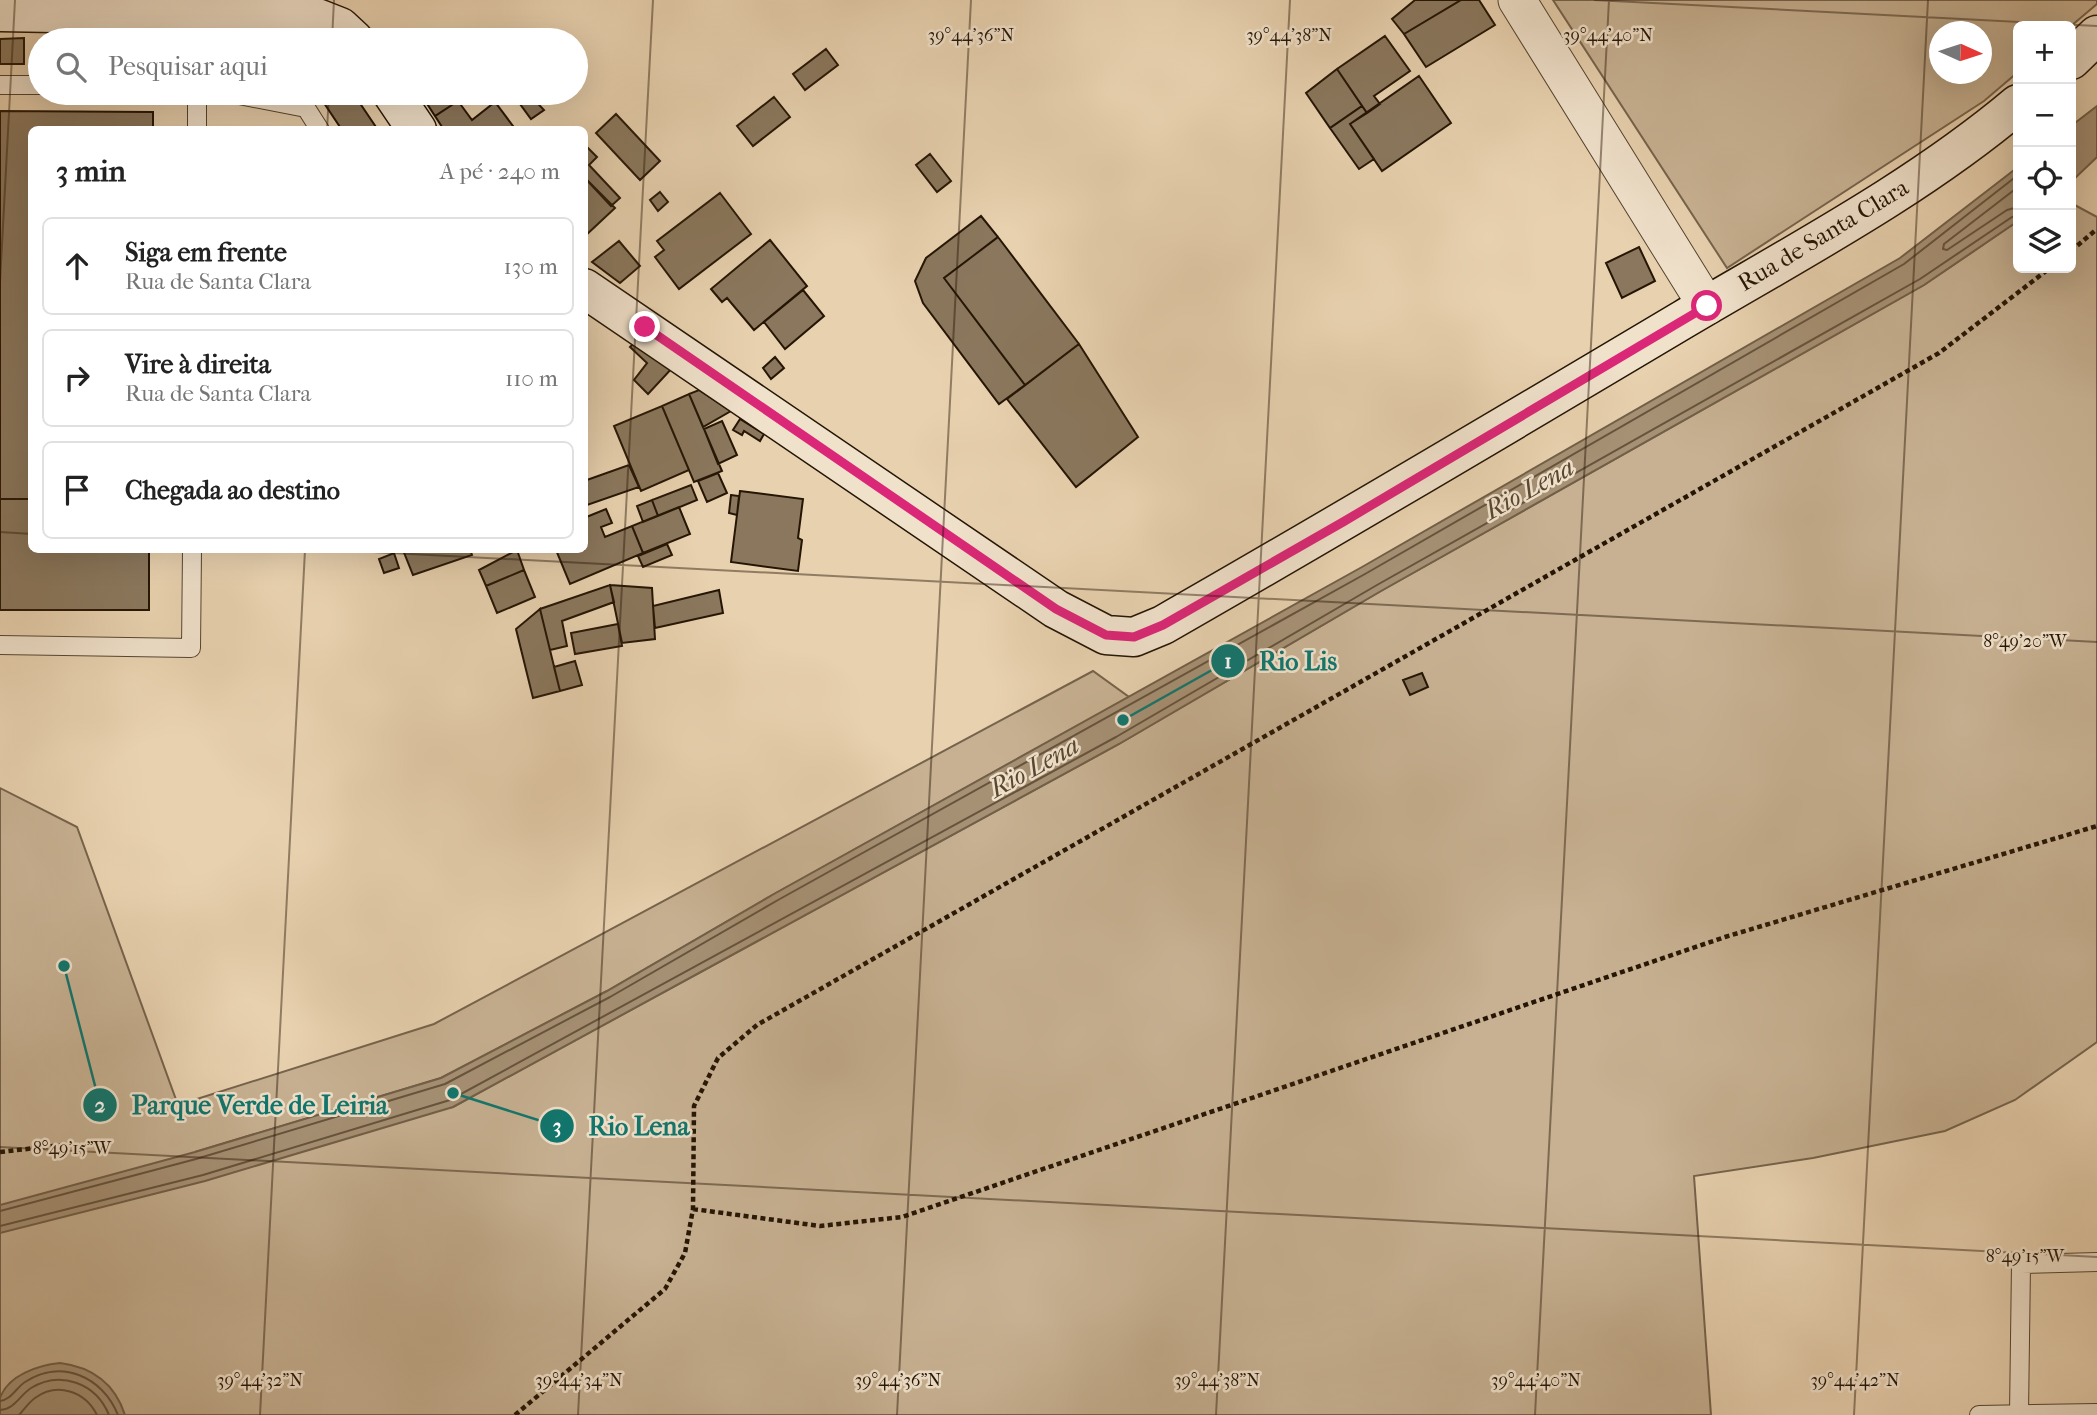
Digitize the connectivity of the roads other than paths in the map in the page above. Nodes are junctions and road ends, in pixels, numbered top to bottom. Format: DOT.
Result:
graph roads {
  1 [pos="1517,0"];
  2 [pos="320,9"];
  3 [pos="0,12"];
  4 [pos="112,27"];
  5 [pos="341,28"];
  6 [pos="2097,35"];
  7 [pos="2076,55"];
  8 [pos="0,85"];
  9 [pos="28,85"];
  10 [pos="198,105"];
  11 [pos="291,105"];
  12 [pos="400,105"];
  13 [pos="2013,108"];
  14 [pos="197,126"];
  15 [pos="317,126"];
  16 [pos="414,126"];
  17 [pos="588,291"];
  18 [pos="1707,306"];
  19 [pos="192,553"];
  20 [pos="0,645"];
  21 [pos="2097,1262"];
  22 [pos="2097,1412"];
  23 [pos="2019,1414"];
  24 [pos="1979,1415"];
  1 -- 18 [label="street"];
  2 -- 4 [label="street"];
  2 -- 5 [label="street"];
  3 -- 4 [label="street"];
  6 -- 7 [label="street"];
  8 -- 9 [label="lane"];
  10 -- 14 [label="lane"];
  11 -- 15 [label="lane"];
  12 -- 16 [label="street"];
  13 -- 18 [label="street, Rua de Santa Clara"];
  17 -- 18 [label="street, Rua de Santa Clara"];
  19 -- 20 [label="lane"];
  21 -- 23 [label="lane"];
  22 -- 23 [label="lane"];
  23 -- 24 [label="lane"];
}
